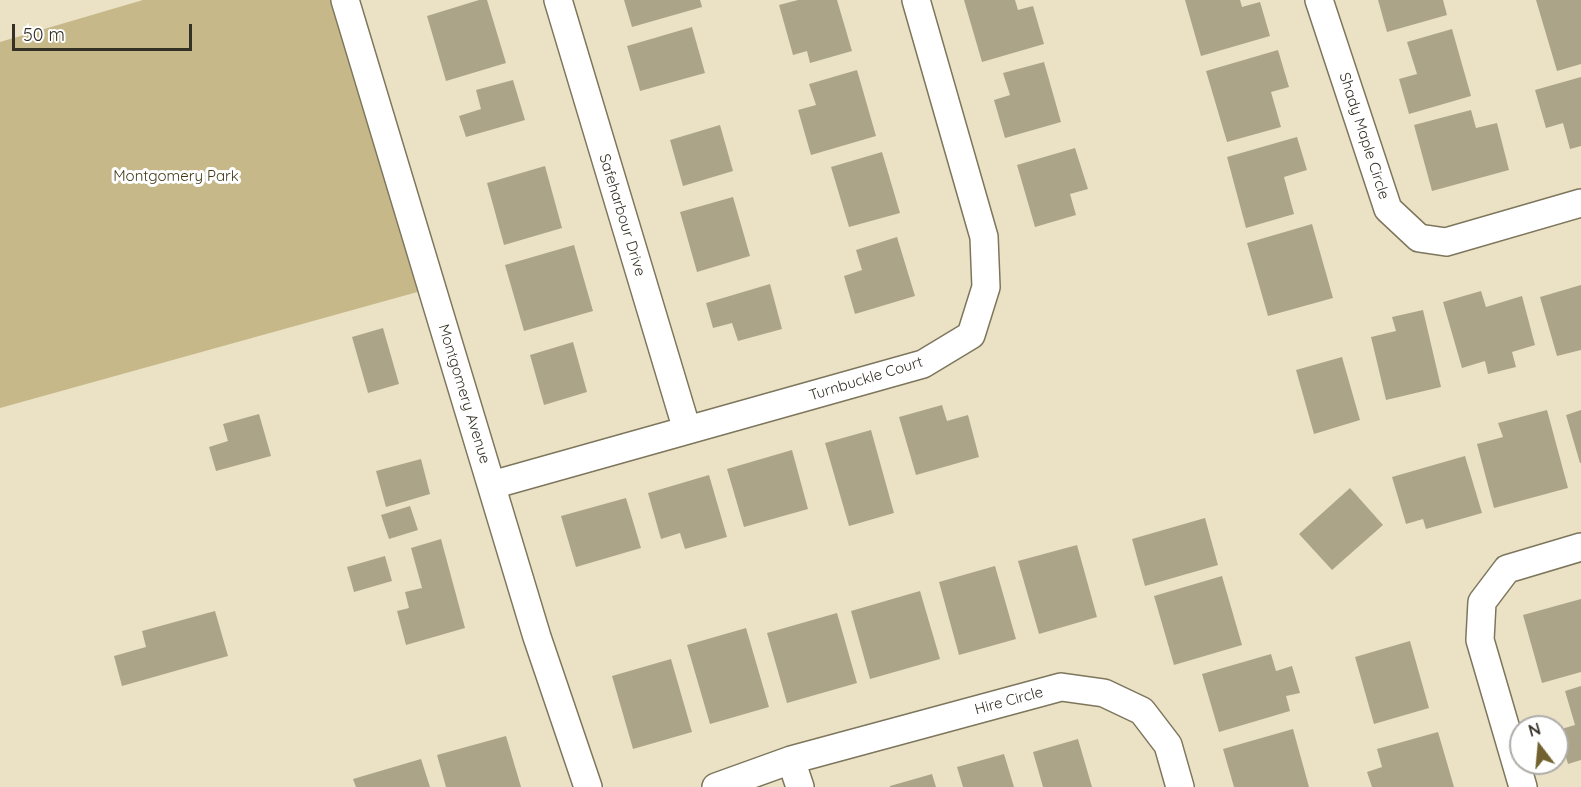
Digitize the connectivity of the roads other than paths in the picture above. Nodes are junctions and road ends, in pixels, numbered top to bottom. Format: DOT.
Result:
graph roads {
  1 [pos="345,0"];
  2 [pos="558,0"];
  3 [pos="916,0"];
  4 [pos="1319,0"];
  5 [pos="1581,203"];
  6 [pos="687,430"];
  7 [pos="492,485"];
  8 [pos="1581,547"];
  9 [pos="791,760"];
  10 [pos="588,787"];
  11 [pos="716,787"];
  12 [pos="800,787"];
  13 [pos="1180,787"];
  14 [pos="1523,787"];
  1 -- 7 [label="street, Montgomery Avenue"];
  2 -- 6 [label="street, Safeharbour Drive"];
  3 -- 6 [label="street, Turnbuckle Court"];
  4 -- 5 [label="street, Shady Maple Circle"];
  6 -- 7 [label="street, Turnbuckle Court"];
  7 -- 10 [label="street, Montgomery Avenue"];
  8 -- 14 [label="street"];
  9 -- 11 [label="street, Hire Circle"];
  9 -- 12 [label="street"];
  9 -- 13 [label="street, Hire Circle"];
}
